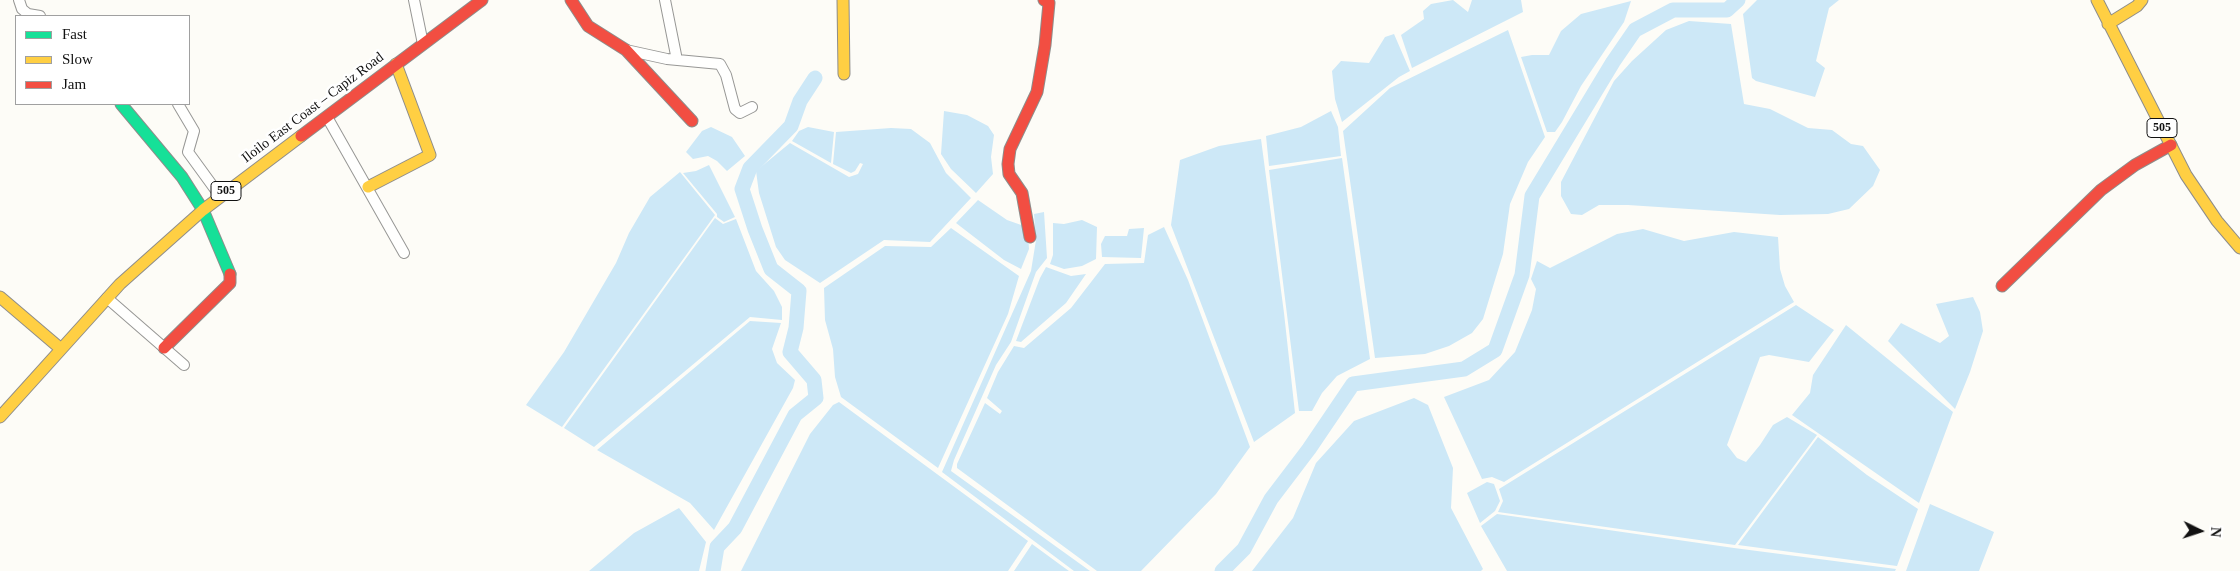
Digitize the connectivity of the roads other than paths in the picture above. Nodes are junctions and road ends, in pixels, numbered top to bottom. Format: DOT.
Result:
graph roads {
  1 [pos="19,0"];
  2 [pos="414,0"];
  3 [pos="482,0"];
  4 [pos="571,0"];
  5 [pos="665,0"];
  6 [pos="843,0"];
  7 [pos="1044,0"];
  8 [pos="2097,0"];
  9 [pos="2142,0"];
  10 [pos="34,15"];
  11 [pos="2108,24"];
  12 [pos="424,44"];
  13 [pos="626,50"];
  14 [pos="677,60"];
  15 [pos="396,64"];
  16 [pos="844,74"];
  17 [pos="122,105"];
  18 [pos="179,105"];
  19 [pos="752,107"];
  20 [pos="327,117"];
  21 [pos="692,122"];
  22 [pos="2170,145"];
  23 [pos="368,186"];
  24 [pos="220,196"];
  25 [pos="203,210"];
  26 [pos="1030,237"];
  27 [pos="2240,248"];
  28 [pos="404,253"];
  29 [pos="2002,286"];
  30 [pos="0,297"];
  31 [pos="107,298"];
  32 [pos="164,348"];
  33 [pos="61,349"];
  34 [pos="184,365"];
  35 [pos="0,417"];
  1 -- 10 [label="street"];
  2 -- 12 [label="street"];
  3 -- 12 [label="street, Iloilo East Coast – Capiz Road / 505"];
  4 -- 13 [label="street"];
  5 -- 14 [label="street"];
  6 -- 16 [label="street"];
  7 -- 26 [label="street"];
  8 -- 11 [label="street, 505"];
  9 -- 11 [label="street"];
  11 -- 22 [label="street, 505"];
  12 -- 15 [label="street, Iloilo East Coast – Capiz Road / 505"];
  13 -- 14 [label="street"];
  13 -- 21 [label="street"];
  14 -- 19 [label="street"];
  15 -- 20 [label="street, Iloilo East Coast – Capiz Road / 505"];
  15 -- 23 [label="street"];
  17 -- 25 [label="street"];
  18 -- 24 [label="street"];
  20 -- 23 [label="street"];
  20 -- 24 [label="street, Iloilo East Coast – Capiz Road / 505"];
  22 -- 27 [label="street, 505"];
  22 -- 29 [label="street"];
  23 -- 28 [label="street"];
  24 -- 25 [label="street, Iloilo East Coast – Capiz Road / 505"];
  25 -- 31 [label="street, Iloilo East Coast – Capiz Road / 505"];
  25 -- 32 [label="street"];
  30 -- 33 [label="street"];
  31 -- 32 [label="street"];
  31 -- 33 [label="street, Iloilo East Coast – Capiz Road / 505"];
  32 -- 34 [label="street"];
  33 -- 35 [label="street, Iloilo East Coast – Capiz Road / 505"];
}
